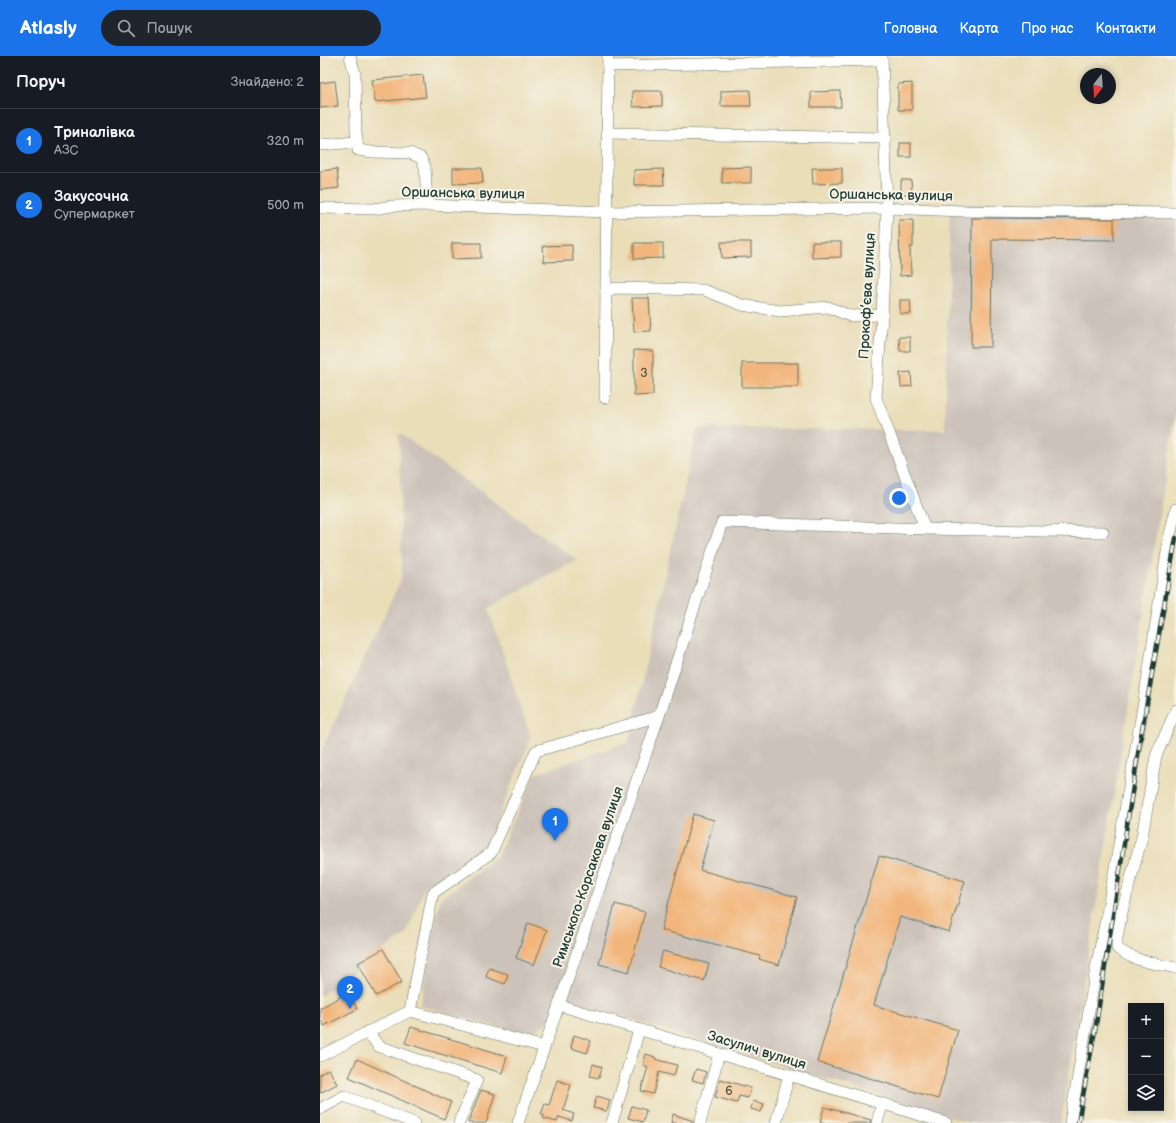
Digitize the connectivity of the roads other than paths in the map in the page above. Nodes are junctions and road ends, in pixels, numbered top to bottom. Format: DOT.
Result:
graph roads {
  1 [pos="350,56"];
  2 [pos="882,58"];
  3 [pos="608,61"];
  4 [pos="607,133"];
  5 [pos="885,138"];
  6 [pos="357,142"];
  7 [pos="320,145"];
  8 [pos="427,205"];
  9 [pos="320,208"];
  10 [pos="887,208"];
  11 [pos="606,212"];
  12 [pos="1176,213"];
  13 [pos="606,291"];
  14 [pos="882,315"];
  15 [pos="605,398"];
  16 [pos="1176,509"];
  17 [pos="925,529"];
  18 [pos="1103,532"];
  19 [pos="1176,710"];
  20 [pos="659,716"];
  21 [pos="1123,908"];
  22 [pos="1107,914"];
  23 [pos="1176,968"];
  24 [pos="559,1005"];
  25 [pos="410,1011"];
  26 [pos="639,1030"];
  27 [pos="368,1031"];
  28 [pos="544,1047"];
  29 [pos="719,1054"];
  30 [pos="320,1056"];
  31 [pos="789,1075"];
  32 [pos="882,1104"];
  33 [pos="320,1110"];
  34 [pos="414,1123"];
  35 [pos="459,1123"];
  36 [pos="518,1123"];
  37 [pos="612,1123"];
  38 [pos="700,1123"];
  39 [pos="776,1123"];
  40 [pos="877,1123"];
  41 [pos="946,1123"];
  42 [pos="1070,1123"];
  1 -- 6 [label="street"];
  2 -- 3 [label="street"];
  2 -- 5 [label="street, Прокоф’єва вулиця"];
  3 -- 4 [label="street"];
  4 -- 5 [label="street"];
  4 -- 11 [label="street"];
  5 -- 10 [label="street, Прокоф’єва вулиця"];
  6 -- 7 [label="street"];
  6 -- 8 [label="street"];
  8 -- 9 [label="street, Оршанська вулиця"];
  8 -- 11 [label="street, Оршанська вулиця"];
  10 -- 11 [label="street, Оршанська вулиця"];
  10 -- 12 [label="street, Оршанська вулиця"];
  10 -- 14 [label="street, Прокоф’єва вулиця"];
  11 -- 13 [label="street"];
  13 -- 14 [label="street"];
  13 -- 15 [label="street"];
  14 -- 17 [label="street, Прокоф’єва вулиця"];
  16 -- 22 [label="street"];
  17 -- 18 [label="street"];
  17 -- 20 [label="street, Римського-Корсакова вулиця"];
  19 -- 21 [label="street"];
  20 -- 24 [label="street, Римського-Корсакова вулиця"];
  20 -- 25 [label="street"];
  21 -- 22 [label="street"];
  21 -- 23 [label="street"];
  22 -- 42 [label="street"];
  24 -- 26 [label="street, Засулич вулиця"];
  24 -- 28 [label="street, Римського-Корсакова вулиця"];
  25 -- 27 [label="street"];
  25 -- 28 [label="street"];
  26 -- 29 [label="street, Засулич вулиця"];
  26 -- 37 [label="street"];
  27 -- 30 [label="street"];
  27 -- 35 [label="street"];
  28 -- 36 [label="street, Римського-Корсакова вулиця"];
  29 -- 31 [label="street, Засулич вулиця"];
  29 -- 38 [label="street"];
  31 -- 32 [label="street, Засулич вулиця"];
  31 -- 39 [label="street"];
  32 -- 40 [label="street"];
  32 -- 41 [label="street, Засулич вулиця"];
  33 -- 34 [label="street"];
}
